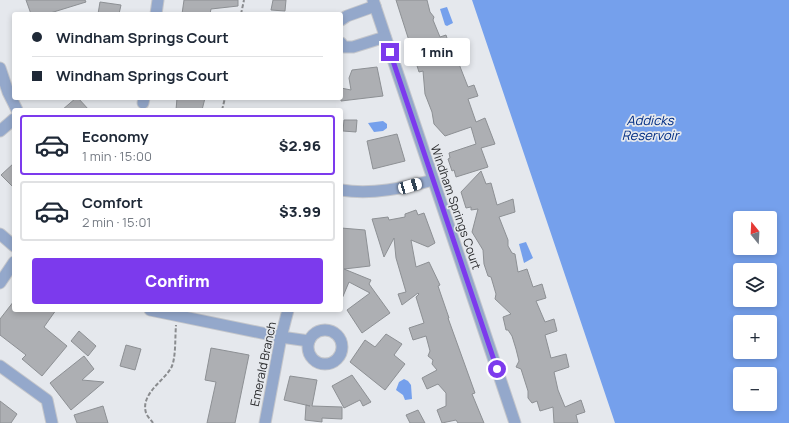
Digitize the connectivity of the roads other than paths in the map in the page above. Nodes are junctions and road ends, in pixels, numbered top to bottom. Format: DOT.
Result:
graph roads {
  1 [pos="158,0"];
  2 [pos="374,3"];
  3 [pos="156,12"];
  4 [pos="343,18"];
  5 [pos="385,37"];
  6 [pos="343,45"];
  7 [pos="0,68"];
  8 [pos="12,100"];
  9 [pos="12,121"];
  10 [pos="0,131"];
  11 [pos="433,180"];
  12 [pos="343,190"];
  13 [pos="0,234"];
  14 [pos="12,244"];
  15 [pos="12,265"];
  16 [pos="0,283"];
  17 [pos="160,312"];
  18 [pos="287,312"];
  19 [pos="281,337"];
  20 [pos="309,341"];
  21 [pos="0,366"];
  22 [pos="52,423"];
  23 [pos="265,423"];
  24 [pos="515,423"];
  1 -- 3 [label="street"];
  2 -- 4 [label="street"];
  2 -- 5 [label="street, Windham Springs Court"];
  5 -- 6 [label="street"];
  5 -- 11 [label="street, Windham Springs Court"];
  7 -- 8 [label="street"];
  9 -- 10 [label="street"];
  11 -- 12 [label="street"];
  11 -- 24 [label="street, Windham Springs Court"];
  13 -- 14 [label="street"];
  15 -- 16 [label="street"];
  17 -- 19 [label="street"];
  18 -- 19 [label="street, Emerald Branch"];
  19 -- 20 [label="street"];
  19 -- 23 [label="street, Emerald Branch"];
  21 -- 22 [label="street"];
}
